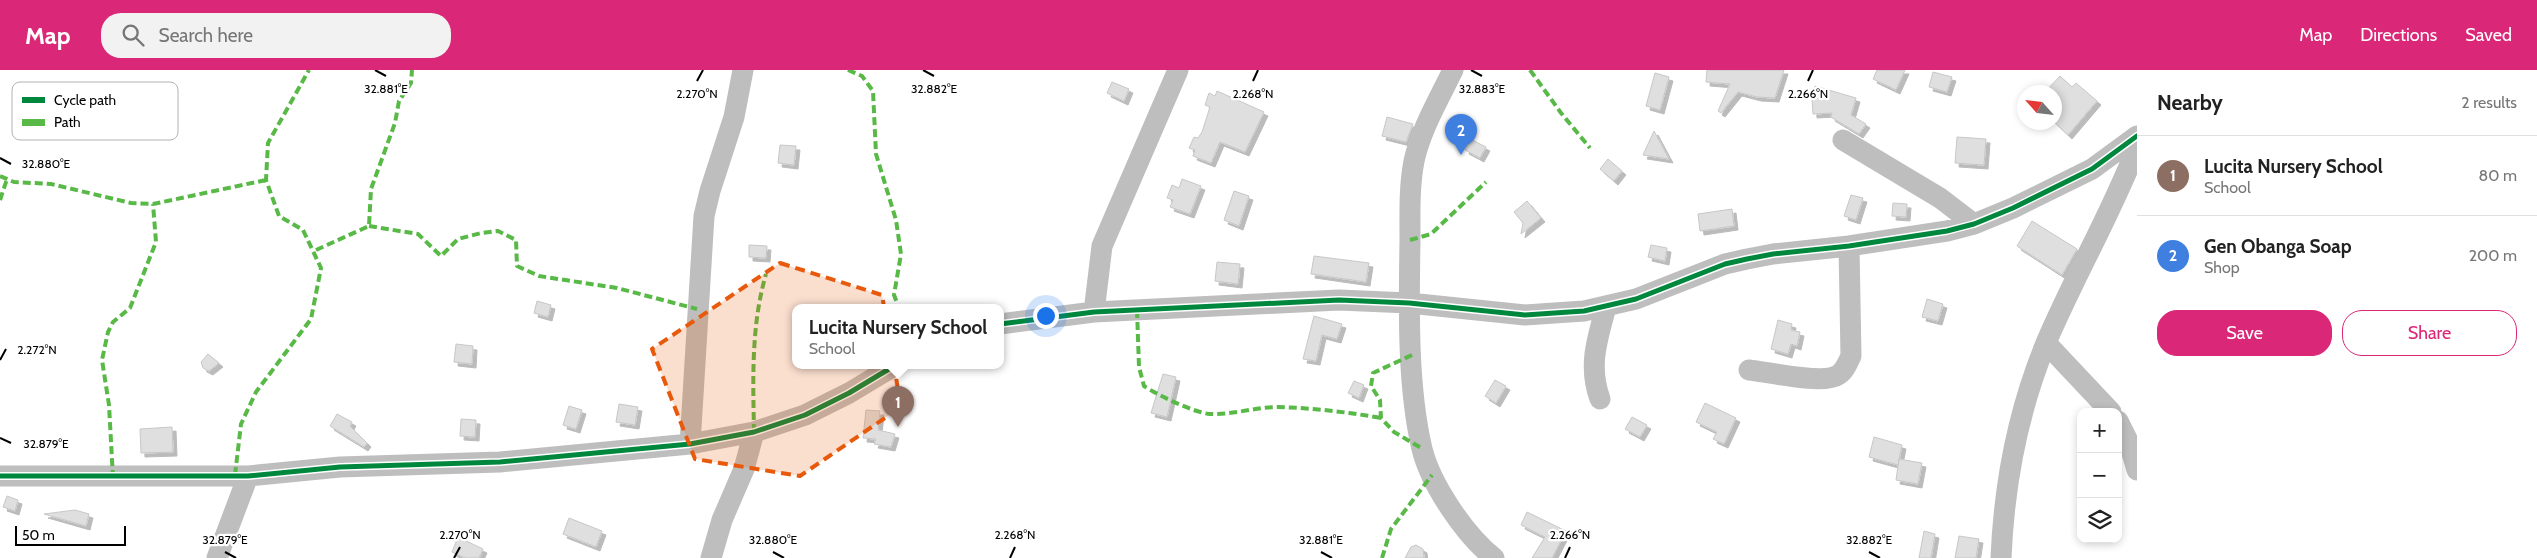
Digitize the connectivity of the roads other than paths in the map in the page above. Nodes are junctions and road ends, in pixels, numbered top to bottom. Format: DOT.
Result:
graph roads {
  1 [pos="743,70"];
  2 [pos="1178,70"];
  3 [pos="1453,70"];
  4 [pos="2137,136"];
  5 [pos="1843,140"];
  6 [pos="2137,147"];
  7 [pos="1974,224"];
  8 [pos="1849,246"];
  9 [pos="1409,303"];
  10 [pos="1606,307"];
  11 [pos="1094,312"];
  12 [pos="1004,323"];
  13 [pos="2046,344"];
  14 [pos="889,369"];
  15 [pos="1749,370"];
  16 [pos="1600,399"];
  17 [pos="2107,408"];
  18 [pos="2122,429"];
  19 [pos="754,432"];
  20 [pos="690,444"];
  21 [pos="2137,470"];
  22 [pos="0,476"];
  23 [pos="248,476"];
  24 [pos="217,558"];
  25 [pos="711,558"];
  26 [pos="1494,558"];
  27 [pos="2001,558"];
  1 -- 20 [label="street"];
  2 -- 11 [label="street"];
  3 -- 9 [label="street"];
  4 -- 7 [label="street"];
  5 -- 7 [label="street"];
  6 -- 13 [label="street"];
  7 -- 8 [label="street"];
  8 -- 10 [label="street"];
  8 -- 15 [label="street"];
  9 -- 10 [label="street"];
  9 -- 11 [label="street"];
  9 -- 26 [label="street"];
  10 -- 16 [label="street"];
  11 -- 12 [label="street"];
  13 -- 17 [label="street"];
  13 -- 27 [label="street"];
  14 -- 19 [label="street"];
  18 -- 21 [label="street"];
  19 -- 20 [label="street"];
  19 -- 25 [label="street"];
  20 -- 23 [label="street"];
  22 -- 23 [label="street"];
  23 -- 24 [label="street"];
}
